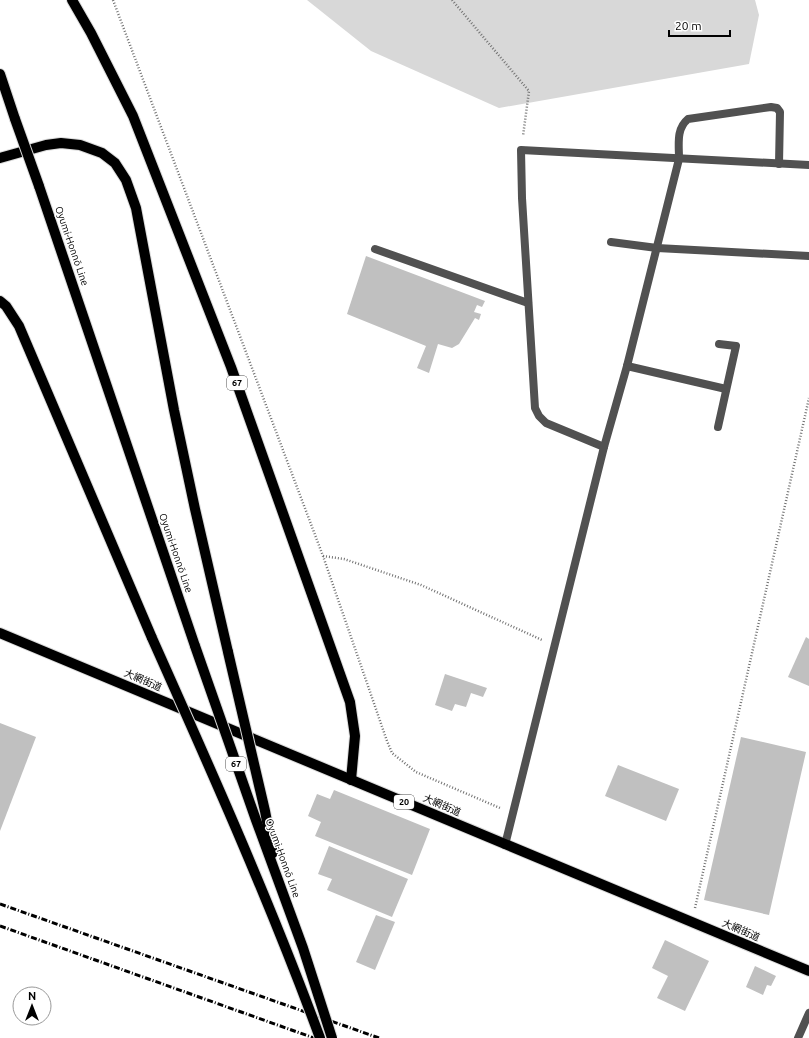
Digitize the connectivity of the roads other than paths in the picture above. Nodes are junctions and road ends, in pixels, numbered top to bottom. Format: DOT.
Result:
graph roads {
  1 [pos="72,0"];
  2 [pos="0,74"];
  3 [pos="0,158"];
  4 [pos="679,159"];
  5 [pos="779,164"];
  6 [pos="809,166"];
  7 [pos="611,242"];
  8 [pos="657,248"];
  9 [pos="375,249"];
  10 [pos="809,256"];
  11 [pos="0,301"];
  12 [pos="528,303"];
  13 [pos="719,344"];
  14 [pos="627,366"];
  15 [pos="726,389"];
  16 [pos="718,427"];
  17 [pos="604,447"];
  18 [pos="0,633"];
  19 [pos="351,780"];
  20 [pos="506,845"];
  21 [pos="279,882"];
  22 [pos="809,971"];
  23 [pos="809,1013"];
  24 [pos="320,1038"];
  25 [pos="332,1038"];
  26 [pos="798,1038"];
  1 -- 19 [label="main road, 67"];
  2 -- 21 [label="main road, Oyumi-Honnō Line / 67, bridge"];
  3 -- 21 [label="main road, bridge"];
  4 -- 5 [label="street"];
  4 -- 5 [label="street"];
  4 -- 8 [label="street"];
  4 -- 12 [label="street"];
  5 -- 6 [label="street"];
  7 -- 8 [label="street"];
  8 -- 10 [label="street"];
  8 -- 14 [label="street"];
  9 -- 12 [label="street"];
  11 -- 24 [label="main road, bridge"];
  12 -- 17 [label="street"];
  13 -- 15 [label="street"];
  14 -- 15 [label="street"];
  14 -- 17 [label="street"];
  15 -- 16 [label="street"];
  17 -- 20 [label="street"];
  18 -- 19 [label="main road, 大網街道 / 20"];
  19 -- 20 [label="main road, 大網街道 / 20"];
  20 -- 22 [label="main road, 大網街道 / 20"];
  21 -- 25 [label="main road, Oyumi-Honnō Line / 67, bridge"];
  23 -- 26 [label="street"];
}
